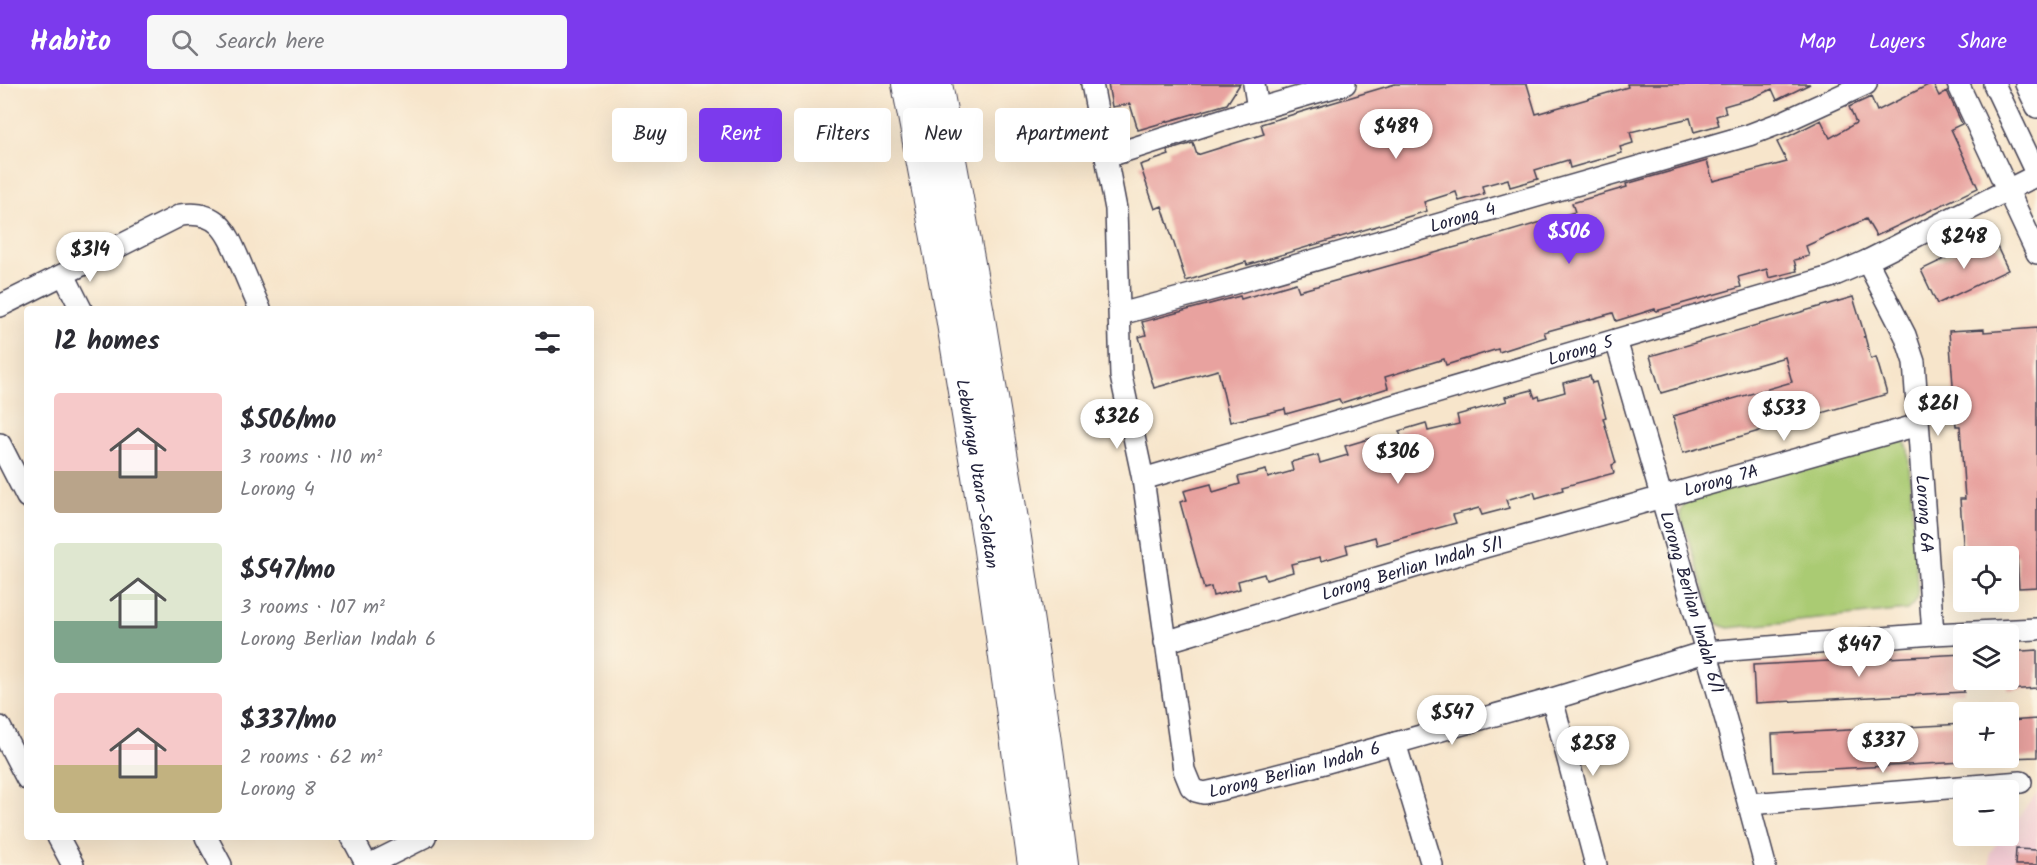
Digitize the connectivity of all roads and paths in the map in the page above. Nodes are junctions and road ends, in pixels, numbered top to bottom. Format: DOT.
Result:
graph roads {
  1 [pos="908,84"];
  2 [pos="936,84"];
  3 [pos="1092,84"];
  4 [pos="1254,84"];
  5 [pos="1345,84"];
  6 [pos="1866,84"];
  7 [pos="1959,84"];
  8 [pos="1994,84"];
  9 [pos="2026,84"];
  10 [pos="2037,106"];
  11 [pos="1097,108"];
  12 [pos="1258,109"];
  13 [pos="1130,149"];
  14 [pos="1107,162"];
  15 [pos="2037,175"];
  16 [pos="2008,190"];
  17 [pos="2037,253"];
  18 [pos="1868,261"];
  19 [pos="64,275"];
  20 [pos="0,306"];
  21 [pos="80,306"];
  22 [pos="259,306"];
  23 [pos="1120,314"];
  24 [pos="1616,340"];
  25 [pos="1918,424"];
  26 [pos="0,444"];
  27 [pos="1143,479"];
  28 [pos="24,491"];
  29 [pos="1662,497"];
  30 [pos="2037,629"];
  31 [pos="1933,634"];
  32 [pos="1165,642"];
  33 [pos="1705,652"];
  34 [pos="1552,699"];
  35 [pos="0,727"];
  36 [pos="1395,743"];
  37 [pos="24,773"];
  38 [pos="2021,782"];
  39 [pos="1749,804"];
  40 [pos="60,840"];
  41 [pos="208,840"];
  42 [pos="354,840"];
  43 [pos="419,840"];
  44 [pos="73,865"];
  45 [pos="221,865"];
  46 [pos="368,865"];
  47 [pos="1034,865"];
  48 [pos="1062,865"];
  49 [pos="1432,865"];
  50 [pos="1596,865"];
  51 [pos="1765,865"];
  1 -- 47 [label="highway, Lebuhraya Utara–Selatan"];
  2 -- 48 [label="highway, Lebuhraya Utara–Selatan"];
  3 -- 11 [label="street"];
  4 -- 12 [label="street"];
  5 -- 12 [label="street"];
  6 -- 23 [label="street, Lorong 4"];
  7 -- 16 [label="street"];
  8 -- 15 [label="street"];
  9 -- 10 [label="street"];
  12 -- 13 [label="street"];
  14 -- 23 [label="street"];
  15 -- 16 [label="street, Lorong 5"];
  16 -- 17 [label="street"];
  16 -- 18 [label="street, Lorong 5"];
  18 -- 24 [label="street, Lorong 5"];
  18 -- 25 [label="street, Lorong 6A"];
  19 -- 20 [label="street"];
  19 -- 21 [label="street"];
  19 -- 22 [label="street"];
  23 -- 27 [label="street"];
  24 -- 27 [label="street, Lorong 5"];
  24 -- 29 [label="street, Lorong Berlian Indah 6/1"];
  25 -- 29 [label="street, Lorong 7A"];
  25 -- 31 [label="street, Lorong 6A"];
  26 -- 28 [label="street"];
  27 -- 32 [label="street"];
  29 -- 32 [label="street, Lorong Berlian Indah 5/1"];
  29 -- 33 [label="street, Lorong Berlian Indah 6/1"];
  30 -- 31 [label="street, Lorong Berlian Indah 6"];
  31 -- 33 [label="street, Lorong Berlian Indah 6"];
  32 -- 36 [label="street, Lorong Berlian Indah 6"];
  33 -- 34 [label="street, Lorong Berlian Indah 6"];
  33 -- 39 [label="street, Lorong Berlian Indah 6/1"];
  34 -- 36 [label="street, Lorong Berlian Indah 6"];
  34 -- 50 [label="street"];
  35 -- 37 [label="street"];
  36 -- 49 [label="street"];
  38 -- 39 [label="street"];
  39 -- 51 [label="street, Lorong Berlian Indah 6/1"];
  40 -- 44 [label="street"];
  41 -- 45 [label="street"];
  42 -- 46 [label="street"];
  43 -- 46 [label="street"];
}
